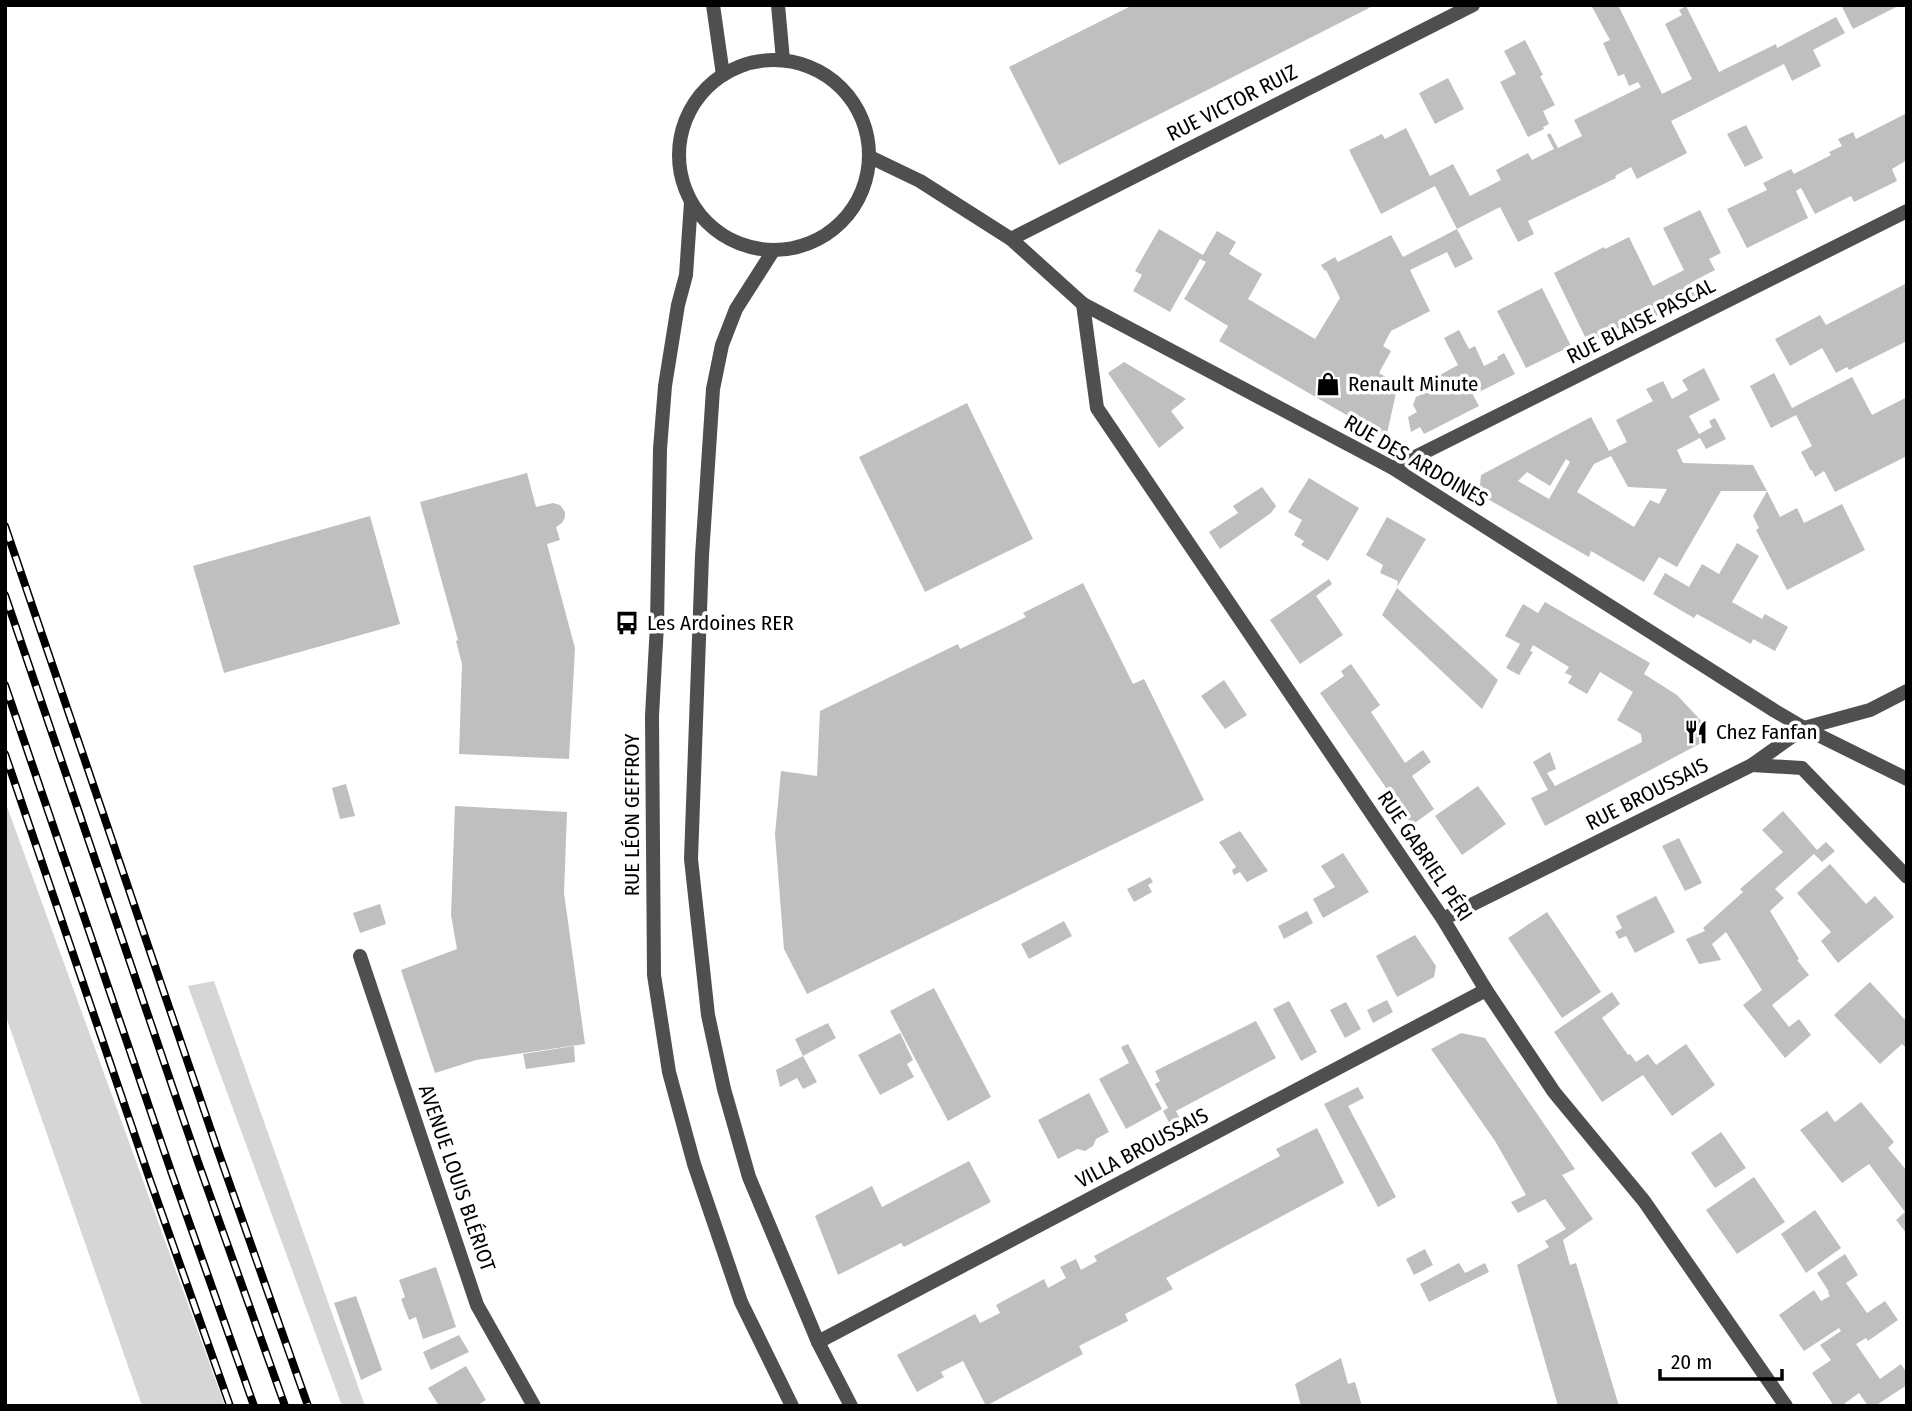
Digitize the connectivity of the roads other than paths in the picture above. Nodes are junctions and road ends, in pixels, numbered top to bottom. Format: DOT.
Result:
graph roads {
  1 [pos="713,5"];
  2 [pos="778,5"];
  3 [pos="1473,5"];
  4 [pos="783,60"];
  5 [pos="723,75"];
  6 [pos="870,157"];
  7 [pos="691,202"];
  8 [pos="1907,211"];
  9 [pos="1011,239"];
  10 [pos="774,251"];
  11 [pos="1083,304"];
  12 [pos="1393,467"];
  13 [pos="1907,691"];
  14 [pos="1804,728"];
  15 [pos="1752,765"];
  16 [pos="1907,779"];
  17 [pos="1907,877"];
  18 [pos="1443,919"];
  19 [pos="359,956"];
  20 [pos="1486,990"];
  21 [pos="818,1342"];
  22 [pos="534,1406"];
  23 [pos="792,1406"];
  24 [pos="851,1406"];
  25 [pos="1786,1406"];
  1 -- 5 [label="street"];
  2 -- 4 [label="street"];
  3 -- 9 [label="street, RUE VICTOR RUIZ"];
  4 -- 5 [label="street"];
  4 -- 6 [label="street"];
  5 -- 7 [label="street"];
  6 -- 9 [label="street, RUE DES ARDOINES"];
  6 -- 10 [label="street"];
  7 -- 10 [label="street"];
  7 -- 23 [label="street, RUE LÉON GEFFROY"];
  8 -- 12 [label="street, RUE BLAISE PASCAL"];
  9 -- 11 [label="street, RUE DES ARDOINES"];
  10 -- 21 [label="street"];
  11 -- 12 [label="street, RUE DES ARDOINES"];
  11 -- 18 [label="street, RUE GABRIEL PÉRI"];
  12 -- 14 [label="street, RUE DES ARDOINES"];
  13 -- 14 [label="street, RUE BROUSSAIS"];
  14 -- 15 [label="street, RUE BROUSSAIS"];
  14 -- 16 [label="street, RUE DES ARDOINES"];
  15 -- 17 [label="street"];
  15 -- 18 [label="street, RUE BROUSSAIS"];
  18 -- 20 [label="street, RUE GABRIEL PÉRI"];
  19 -- 22 [label="street, AVENUE LOUIS BLÉRIOT"];
  20 -- 21 [label="street, VILLA BROUSSAIS"];
  20 -- 25 [label="street, RUE GABRIEL PÉRI"];
  21 -- 24 [label="street"];
}
